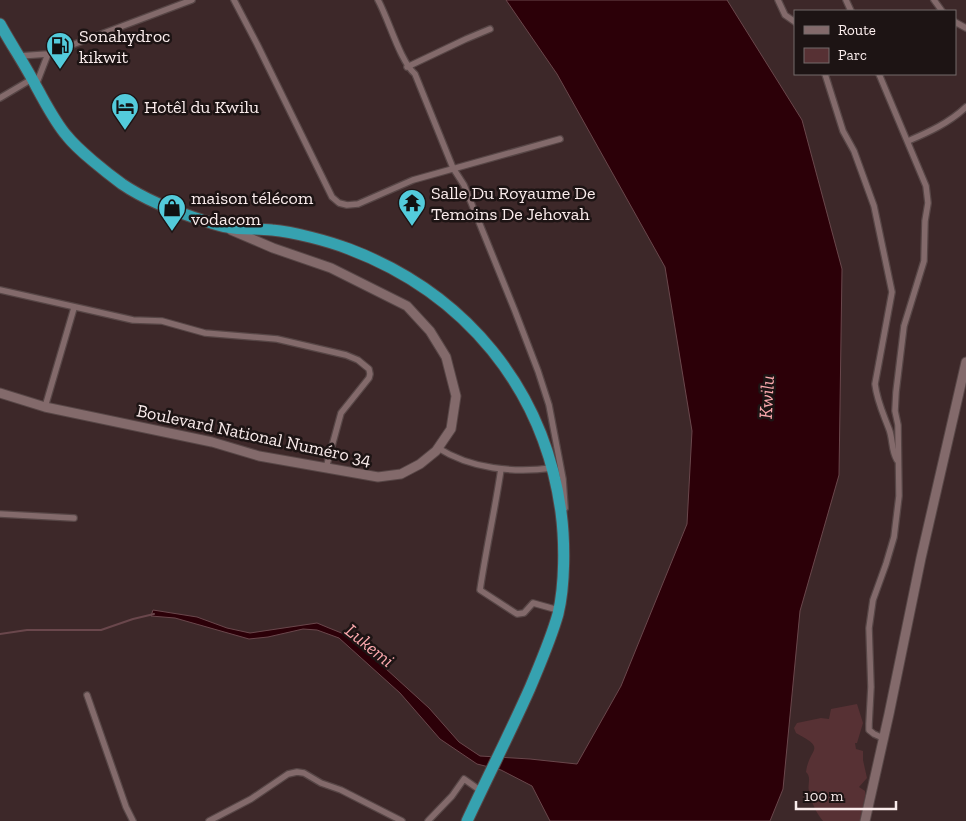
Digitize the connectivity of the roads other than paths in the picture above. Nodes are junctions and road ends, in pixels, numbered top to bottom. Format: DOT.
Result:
graph roads {
  1 [pos="192,0"];
  2 [pos="234,0"];
  3 [pos="378,0"];
  4 [pos="778,0"];
  5 [pos="794,21"];
  6 [pos="0,24"];
  7 [pos="490,29"];
  8 [pos="48,54"];
  9 [pos="18,56"];
  10 [pos="407,67"];
  11 [pos="825,75"];
  12 [pos="879,75"];
  13 [pos="34,82"];
  14 [pos="0,98"];
  15 [pos="966,108"];
  16 [pos="560,139"];
  17 [pos="908,141"];
  18 [pos="453,168"];
  19 [pos="226,227"];
  20 [pos="0,290"];
  21 [pos="74,308"];
  22 [pos="966,362"];
  23 [pos="0,393"];
  24 [pos="45,407"];
  25 [pos="438,448"];
  26 [pos="898,461"];
  27 [pos="326,468"];
  28 [pos="552,468"];
  29 [pos="501,469"];
  30 [pos="0,514"];
  31 [pos="74,518"];
  32 [pos="564,542"];
  33 [pos="558,610"];
  34 [pos="87,695"];
  35 [pos="883,738"];
  36 [pos="482,789"];
  37 [pos="226,813"];
  38 [pos="133,821"];
  39 [pos="209,821"];
  40 [pos="228,821"];
  41 [pos="402,821"];
  42 [pos="428,821"];
  43 [pos="467,821"];
  44 [pos="865,821"];
  1 -- 8 [label="street"];
  2 -- 18 [label="street"];
  3 -- 10 [label="street"];
  4 -- 5 [label="street"];
  6 -- 9 [label="highway"];
  7 -- 10 [label="street"];
  8 -- 9 [label="street"];
  8 -- 13 [label="street"];
  9 -- 13 [label="highway"];
  10 -- 18 [label="street"];
  11 -- 26 [label="street"];
  12 -- 17 [label="street"];
  13 -- 14 [label="street"];
  13 -- 19 [label="highway"];
  15 -- 17 [label="street"];
  16 -- 18 [label="street"];
  17 -- 26 [label="street"];
  18 -- 32 [label="street"];
  19 -- 25 [label="main road, Boulevard National Numéro 34"];
  19 -- 28 [label="highway"];
  20 -- 21 [label="street"];
  21 -- 24 [label="street"];
  21 -- 27 [label="street"];
  22 -- 35 [label="main road"];
  23 -- 24 [label="main road, Boulevard National Numéro 34"];
  24 -- 27 [label="main road, Boulevard National Numéro 34"];
  25 -- 27 [label="main road, Boulevard National Numéro 34"];
  25 -- 29 [label="street"];
  26 -- 35 [label="street"];
  28 -- 29 [label="street"];
  28 -- 32 [label="highway"];
  29 -- 33 [label="street"];
  30 -- 31 [label="street"];
  32 -- 33 [label="highway"];
  33 -- 36 [label="highway"];
  34 -- 38 [label="street"];
  35 -- 44 [label="main road"];
  36 -- 42 [label="street"];
  36 -- 43 [label="highway"];
  37 -- 39 [label="street"];
  37 -- 40 [label="street"];
  37 -- 41 [label="street"];
}
